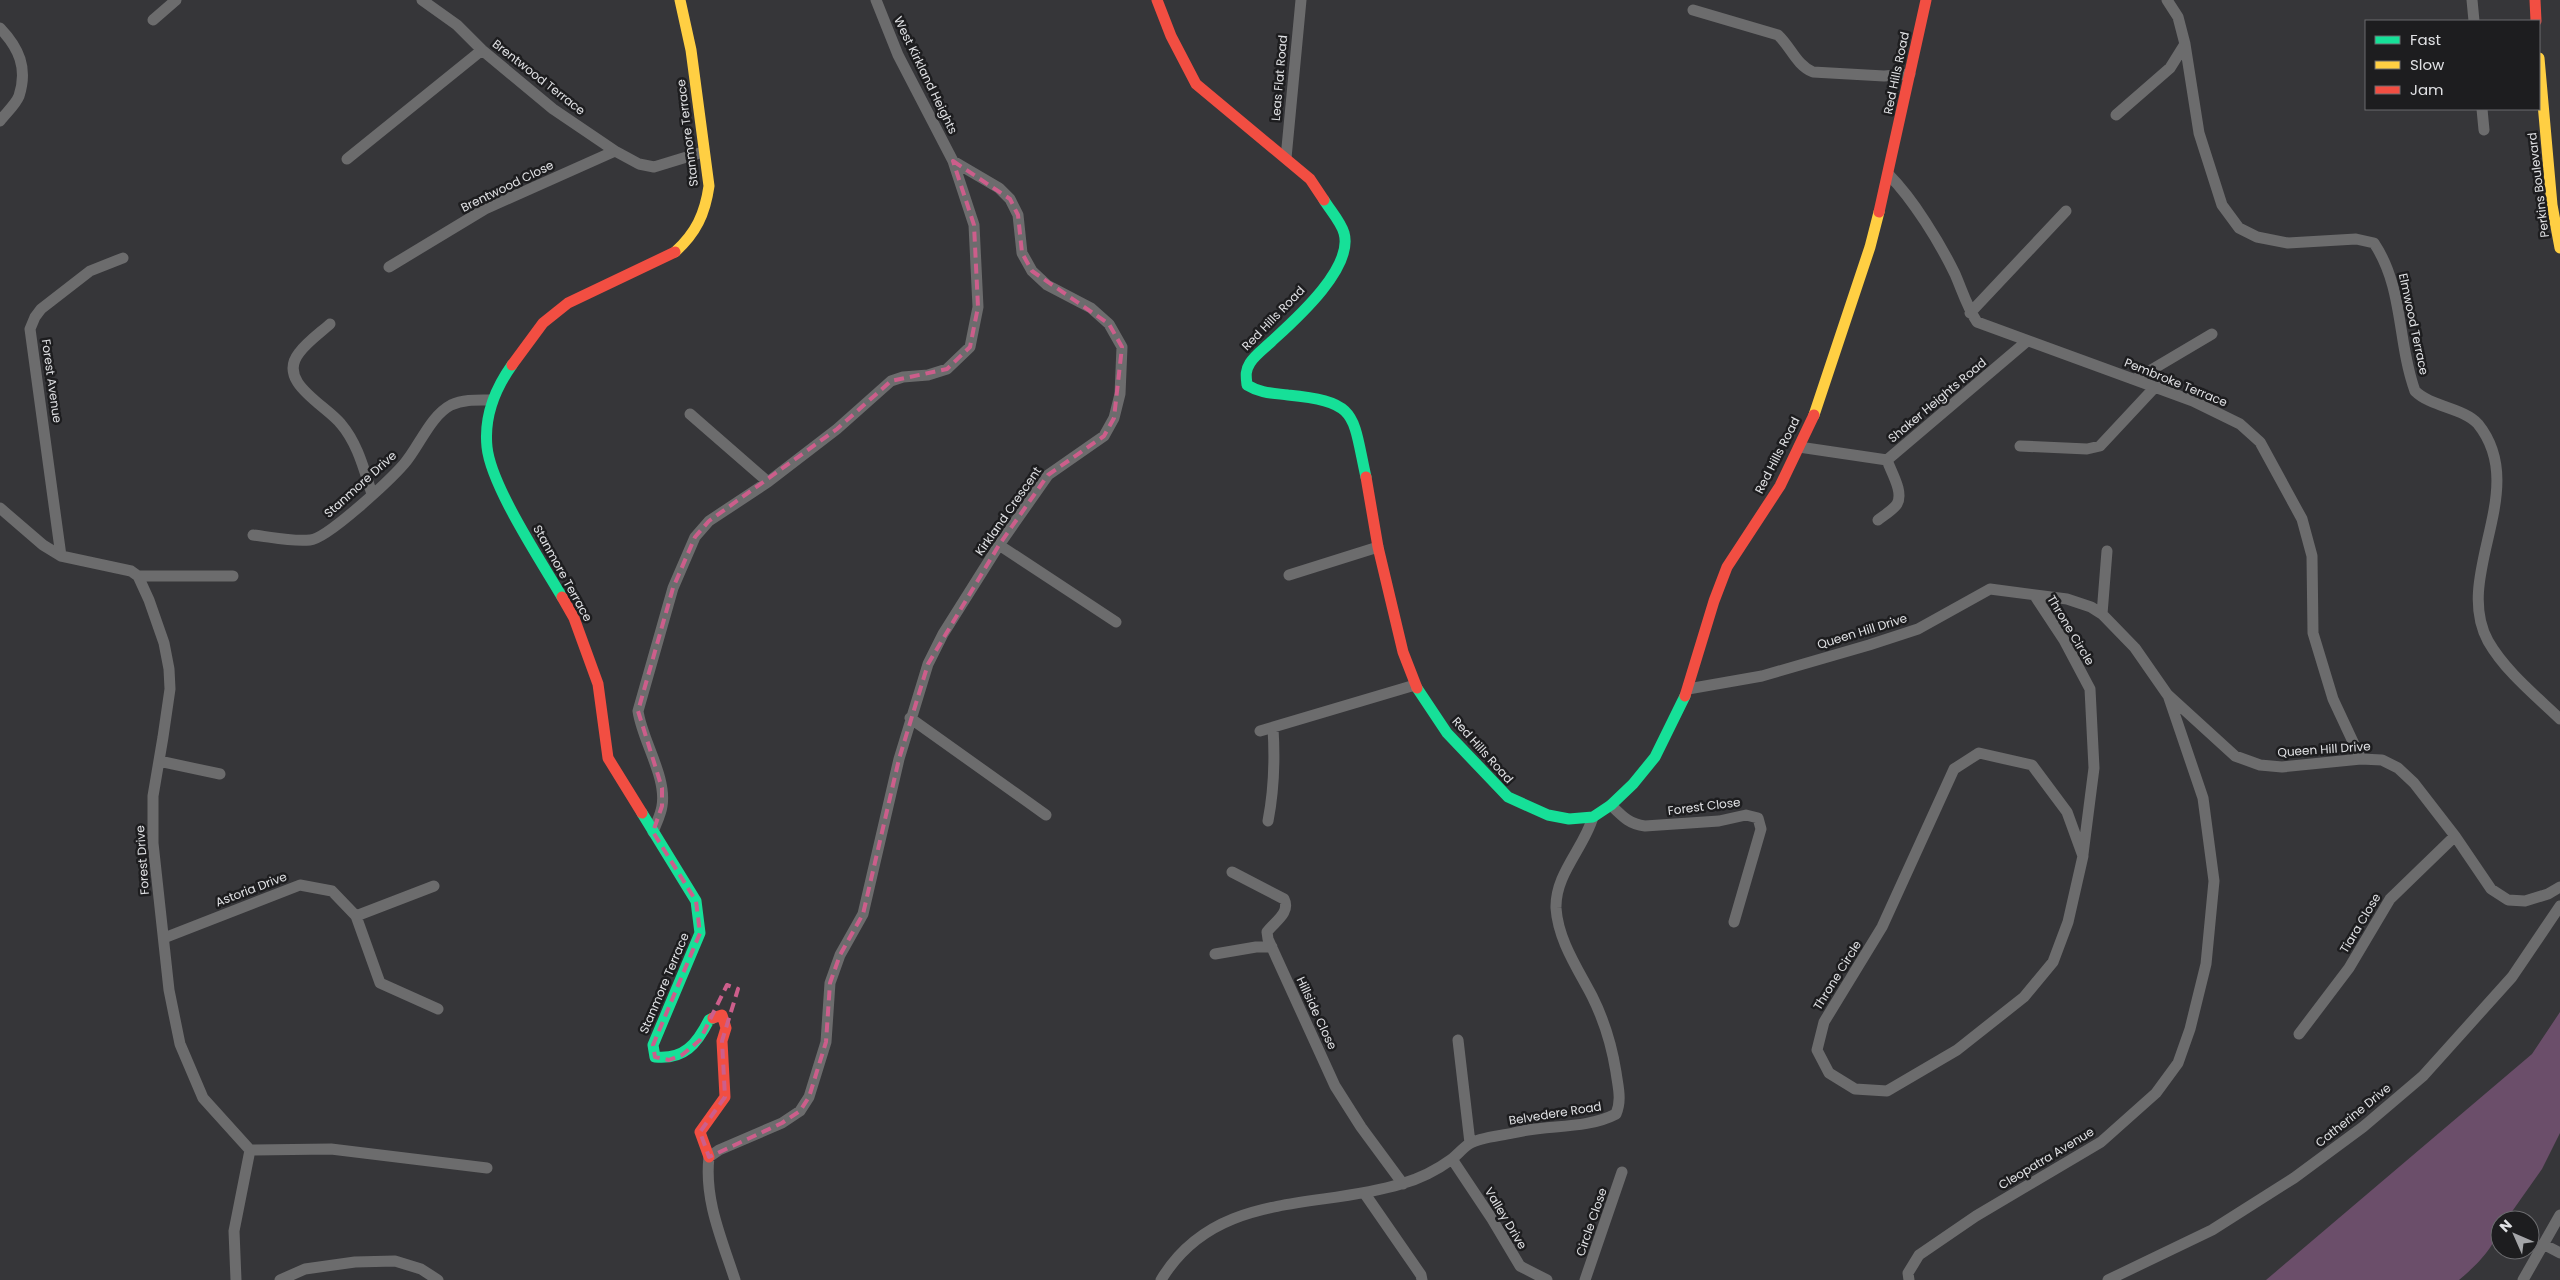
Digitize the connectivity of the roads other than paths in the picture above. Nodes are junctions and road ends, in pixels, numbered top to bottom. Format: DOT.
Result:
graph roads {
  1 [pos="176,0"];
  2 [pos="422,0"];
  3 [pos="680,0"];
  4 [pos="876,0"];
  5 [pos="1157,0"];
  6 [pos="1301,0"];
  7 [pos="1926,0"];
  8 [pos="2167,0"];
  9 [pos="2472,0"];
  10 [pos="2535,0"];
  11 [pos="1692,10"];
  12 [pos="153,20"];
  13 [pos="2474,20"];
  14 [pos="2536,20"];
  15 [pos="0,28"];
  16 [pos="2185,44"];
  17 [pos="482,50"];
  18 [pos="2540,69"];
  19 [pos="1910,74"];
  20 [pos="2482,110"];
  21 [pos="2116,115"];
  22 [pos="0,121"];
  23 [pos="2484,130"];
  24 [pos="615,151"];
  25 [pos="703,152"];
  26 [pos="1286,158"];
  27 [pos="347,159"];
  28 [pos="953,161"];
  29 [pos="1888,175"];
  30 [pos="2066,211"];
  31 [pos="2560,248"];
  32 [pos="123,258"];
  33 [pos="389,267"];
  34 [pos="1970,313"];
  35 [pos="330,324"];
  36 [pos="2212,334"];
  37 [pos="2026,342"];
  38 [pos="2136,379"];
  39 [pos="2156,386"];
  40 [pos="492,400"];
  41 [pos="690,414"];
  42 [pos="2020,446"];
  43 [pos="1799,447"];
  44 [pos="1887,460"];
  45 [pos="768,482"];
  46 [pos="372,494"];
  47 [pos="0,508"];
  48 [pos="1878,520"];
  49 [pos="253,535"];
  50 [pos="999,544"];
  51 [pos="1378,547"];
  52 [pos="2108,551"];
  53 [pos="61,556"];
  54 [pos="1290,575"];
  55 [pos="138,576"];
  56 [pos="233,576"];
  57 [pos="2035,596"];
  58 [pos="2102,614"];
  59 [pos="1116,622"];
  60 [pos="1415,685"];
  61 [pos="1688,690"];
  62 [pos="2167,694"];
  63 [pos="910,718"];
  64 [pos="2560,719"];
  65 [pos="1273,728"];
  66 [pos="1260,731"];
  67 [pos="2360,759"];
  68 [pos="159,761"];
  69 [pos="220,774"];
  70 [pos="1611,805"];
  71 [pos="1046,815"];
  72 [pos="1593,817"];
  73 [pos="1268,821"];
  74 [pos="653,832"];
  75 [pos="2455,836"];
  76 [pos="2083,856"];
  77 [pos="1232,872"];
  78 [pos="434,886"];
  79 [pos="2560,887"];
  80 [pos="2560,906"];
  81 [pos="356,916"];
  82 [pos="1734,922"];
  83 [pos="164,938"];
  84 [pos="1272,948"];
  85 [pos="1214,954"];
  86 [pos="438,1010"];
  87 [pos="2299,1034"];
  88 [pos="1458,1040"];
  89 [pos="1470,1144"];
  90 [pos="250,1150"];
  91 [pos="709,1157"];
  92 [pos="1452,1159"];
  93 [pos="486,1168"];
  94 [pos="1622,1172"];
  95 [pos="1403,1184"];
  96 [pos="1365,1194"];
  97 [pos="2560,1215"];
  98 [pos="2543,1244"];
  99 [pos="2560,1253"];
  100 [pos="236,1280"];
  101 [pos="280,1280"];
  102 [pos="438,1280"];
  103 [pos="735,1280"];
  104 [pos="1161,1280"];
  105 [pos="1422,1280"];
  106 [pos="1547,1280"];
  107 [pos="1585,1280"];
  108 [pos="1909,1280"];
  109 [pos="2108,1280"];
  110 [pos="2523,1280"];
  1 -- 12 [label="street"];
  2 -- 17 [label="street, Brentwood Terrace"];
  3 -- 25 [label="main road, Stanmore Terrace"];
  4 -- 28 [label="street, West Kirkland Heights"];
  5 -- 26 [label="main road, Red Hills Road"];
  6 -- 26 [label="street, Leas Flat Road"];
  7 -- 19 [label="main road, Red Hills Road"];
  8 -- 16 [label="street, Elmwood Terrace"];
  9 -- 13 [label="street"];
  10 -- 14 [label="main road"];
  11 -- 19 [label="street"];
  15 -- 22 [label="street"];
  16 -- 21 [label="street"];
  16 -- 64 [label="street, Elmwood Terrace"];
  17 -- 24 [label="street, Brentwood Terrace"];
  17 -- 27 [label="street"];
  18 -- 31 [label="main road, Perkins Boulevard"];
  19 -- 29 [label="main road, Red Hills Road"];
  20 -- 23 [label="street"];
  24 -- 25 [label="street, Brentwood Terrace"];
  24 -- 33 [label="street, Brentwood Close"];
  25 -- 40 [label="main road, Stanmore Terrace"];
  26 -- 51 [label="main road, Red Hills Road"];
  28 -- 45 [label="street"];
  28 -- 50 [label="street, Kirkland Crescent"];
  29 -- 34 [label="street"];
  29 -- 43 [label="main road, Red Hills Road"];
  30 -- 34 [label="street"];
  32 -- 53 [label="street, Forest Avenue"];
  34 -- 37 [label="street, Pembroke Terrace"];
  35 -- 46 [label="street"];
  36 -- 38 [label="street"];
  37 -- 38 [label="street, Pembroke Terrace"];
  37 -- 44 [label="street, Shaker Heights Road"];
  38 -- 39 [label="street, Pembroke Terrace"];
  39 -- 42 [label="street"];
  39 -- 67 [label="street, Pembroke Terrace"];
  40 -- 46 [label="street, Stanmore Drive"];
  40 -- 74 [label="main road, Stanmore Terrace"];
  41 -- 45 [label="street"];
  43 -- 44 [label="street, Shaker Heights Road"];
  43 -- 61 [label="main road, Red Hills Road"];
  44 -- 48 [label="street"];
  45 -- 74 [label="street"];
  46 -- 49 [label="street, Stanmore Drive"];
  47 -- 53 [label="street"];
  50 -- 59 [label="street"];
  50 -- 63 [label="street, Kirkland Crescent"];
  51 -- 54 [label="street"];
  51 -- 60 [label="main road, Red Hills Road"];
  52 -- 58 [label="street"];
  53 -- 55 [label="street"];
  55 -- 56 [label="street"];
  55 -- 68 [label="street, Forest Drive"];
  57 -- 58 [label="street, Queen Hill Drive"];
  57 -- 61 [label="street, Queen Hill Drive"];
  57 -- 76 [label="street, Throne Circle"];
  58 -- 62 [label="street, Queen Hill Drive"];
  60 -- 65 [label="street"];
  60 -- 72 [label="main road, Red Hills Road"];
  61 -- 70 [label="main road, Red Hills Road"];
  62 -- 67 [label="street, Queen Hill Drive"];
  62 -- 108 [label="street, Cleopatra Avenue"];
  63 -- 71 [label="street"];
  63 -- 91 [label="street, Kirkland Crescent"];
  65 -- 66 [label="street"];
  65 -- 73 [label="street"];
  67 -- 75 [label="street, Queen Hill Drive"];
  68 -- 69 [label="street"];
  68 -- 83 [label="street, Forest Drive"];
  70 -- 72 [label="main road, Red Hills Road"];
  70 -- 82 [label="street, Forest Close"];
  72 -- 89 [label="street, Belvedere Road"];
  74 -- 91 [label="main road, Stanmore Terrace"];
  75 -- 79 [label="street, Queen Hill Drive"];
  75 -- 87 [label="street, Tiara Close"];
  76 -- 76 [label="street, Throne Circle"];
  77 -- 84 [label="street, Hillside Close"];
  78 -- 81 [label="street"];
  80 -- 109 [label="street, Catherine Drive"];
  81 -- 83 [label="street, Astoria Drive"];
  81 -- 86 [label="street, Astoria Drive"];
  83 -- 90 [label="street, Forest Drive"];
  84 -- 85 [label="street"];
  84 -- 95 [label="street, Hillside Close"];
  88 -- 89 [label="street"];
  89 -- 92 [label="street, Belvedere Road"];
  90 -- 93 [label="street"];
  90 -- 100 [label="street"];
  91 -- 103 [label="street"];
  92 -- 95 [label="street, Belvedere Road"];
  92 -- 106 [label="street, Valley Drive"];
  94 -- 107 [label="street, Circle Close"];
  95 -- 96 [label="street, Belvedere Road"];
  96 -- 104 [label="street, Belvedere Road"];
  96 -- 105 [label="street"];
  97 -- 98 [label="street"];
  98 -- 99 [label="street"];
  98 -- 110 [label="street"];
  101 -- 102 [label="street"];
}
